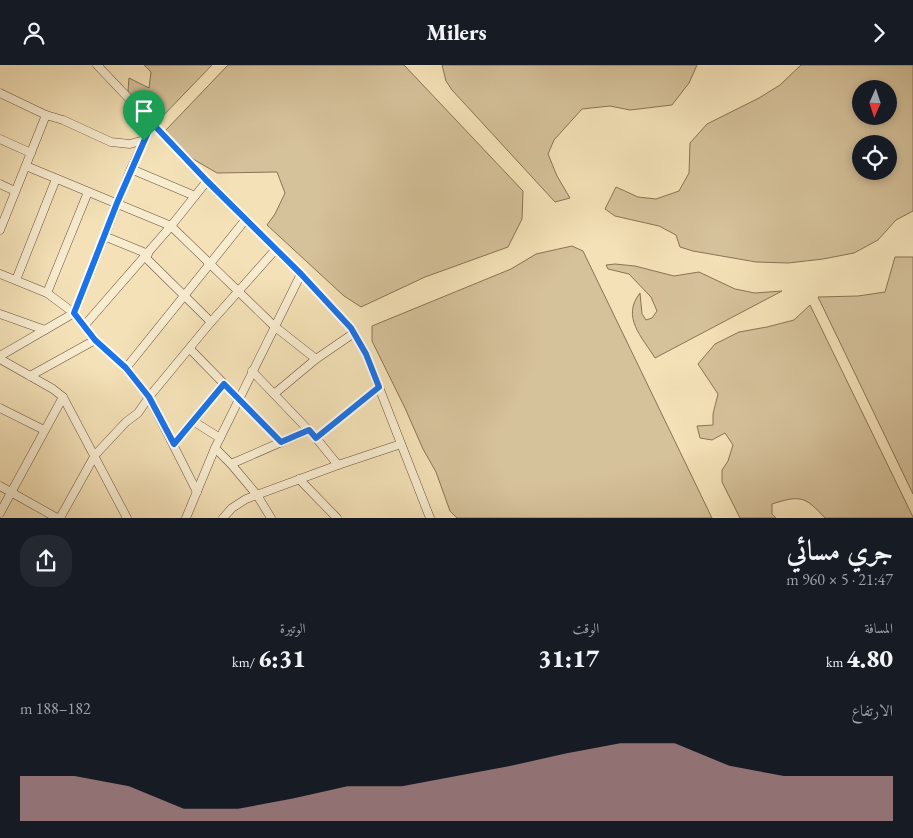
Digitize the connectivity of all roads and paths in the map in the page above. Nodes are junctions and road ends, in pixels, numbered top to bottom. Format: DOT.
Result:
graph roads {
  1 [pos="97,65"];
  2 [pos="0,93"];
  3 [pos="46,115"];
  4 [pos="152,123"];
  5 [pos="0,139"];
  6 [pos="144,141"];
  7 [pos="31,153"];
  8 [pos="26,166"];
  9 [pos="131,169"];
  10 [pos="56,179"];
  11 [pos="207,181"];
  12 [pos="0,184"];
  13 [pos="16,191"];
  14 [pos="88,192"];
  15 [pos="195,196"];
  16 [pos="117,203"];
  17 [pos="246,219"];
  18 [pos="171,227"];
  19 [pos="0,230"];
  20 [pos="104,235"];
  21 [pos="276,249"];
  22 [pos="146,255"];
  23 [pos="210,264"];
  24 [pos="0,274"];
  25 [pos="301,274"];
  26 [pos="16,280"];
  27 [pos="238,290"];
  28 [pos="47,293"];
  29 [pos="185,296"];
  30 [pos="74,313"];
  31 [pos="0,314"];
  32 [pos="212,322"];
  33 [pos="84,326"];
  34 [pos="274,326"];
  35 [pos="44,330"];
  36 [pos="354,333"];
  37 [pos="95,340"];
  38 [pos="190,349"];
  39 [pos="0,358"];
  40 [pos="316,359"];
  41 [pos="126,368"];
  42 [pos="252,371"];
  43 [pos="30,375"];
  44 [pos="224,384"];
  45 [pos="379,387"];
  46 [pos="274,394"];
  47 [pos="63,397"];
  48 [pos="149,397"];
  49 [pos="239,398"];
  50 [pos="0,408"];
  51 [pos="194,421"];
  52 [pos="44,430"];
  53 [pos="309,430"];
  54 [pos="316,438"];
  55 [pos="220,439"];
  56 [pos="281,442"];
  57 [pos="174,444"];
  58 [pos="401,444"];
  59 [pos="216,448"];
  60 [pos="95,455"];
  61 [pos="231,464"];
  62 [pos="338,465"];
  63 [pos="299,479"];
  64 [pos="0,486"];
  65 [pos="10,492"];
  66 [pos="197,493"];
  67 [pos="256,495"];
  68 [pos="0,513"];
  69 [pos="123,516"];
  70 [pos="272,517"];
  71 [pos="58,518"];
  72 [pos="186,518"];
  73 [pos="223,518"];
  74 [pos="337,518"];
  75 [pos="430,518"];
  1 -- 4 [label="street"];
  2 -- 3 [label="street"];
  3 -- 6 [label="street"];
  3 -- 7 [label="street"];
  4 -- 6 [label="street"];
  4 -- 11 [label="street"];
  5 -- 7 [label="street"];
  6 -- 9 [label="street"];
  7 -- 8 [label="street"];
  8 -- 10 [label="street"];
  8 -- 13 [label="street"];
  9 -- 15 [label="street"];
  9 -- 16 [label="street"];
  10 -- 14 [label="street"];
  10 -- 26 [label="street"];
  11 -- 15 [label="street"];
  11 -- 17 [label="street"];
  12 -- 13 [label="street"];
  13 -- 19 [label="street"];
  14 -- 16 [label="street"];
  14 -- 28 [label="street"];
  15 -- 18 [label="street"];
  16 -- 18 [label="street"];
  16 -- 20 [label="street"];
  17 -- 21 [label="street"];
  17 -- 23 [label="street"];
  18 -- 22 [label="street"];
  18 -- 23 [label="street"];
  20 -- 22 [label="street"];
  20 -- 30 [label="street"];
  21 -- 25 [label="street"];
  21 -- 27 [label="street"];
  22 -- 29 [label="street"];
  22 -- 33 [label="street"];
  23 -- 27 [label="street"];
  23 -- 29 [label="street"];
  24 -- 26 [label="street"];
  25 -- 34 [label="street"];
  25 -- 36 [label="street"];
  26 -- 28 [label="street"];
  27 -- 32 [label="street"];
  27 -- 34 [label="street"];
  28 -- 30 [label="street"];
  29 -- 32 [label="street"];
  29 -- 41 [label="street"];
  30 -- 33 [label="street"];
  30 -- 35 [label="street"];
  31 -- 35 [label="street"];
  32 -- 38 [label="street"];
  33 -- 37 [label="street"];
  34 -- 40 [label="street"];
  34 -- 42 [label="street"];
  35 -- 39 [label="street"];
  36 -- 40 [label="street"];
  36 -- 45 [label="street"];
  37 -- 41 [label="street"];
  37 -- 43 [label="street"];
  38 -- 44 [label="street"];
  38 -- 48 [label="street"];
  39 -- 43 [label="street"];
  40 -- 46 [label="street"];
  41 -- 48 [label="street"];
  42 -- 46 [label="street"];
  42 -- 49 [label="street"];
  43 -- 47 [label="street"];
  44 -- 49 [label="street"];
  44 -- 51 [label="street"];
  45 -- 54 [label="street"];
  45 -- 58 [label="street"];
  46 -- 53 [label="street"];
  47 -- 52 [label="street"];
  47 -- 60 [label="street"];
  48 -- 57 [label="street"];
  48 -- 60 [label="street"];
  49 -- 55 [label="street"];
  49 -- 56 [label="street"];
  50 -- 52 [label="street"];
  51 -- 55 [label="street"];
  51 -- 57 [label="street"];
  52 -- 65 [label="street"];
  53 -- 54 [label="street"];
  53 -- 56 [label="street"];
  54 -- 62 [label="street"];
  55 -- 59 [label="street"];
  56 -- 61 [label="street"];
  57 -- 66 [label="street"];
  58 -- 62 [label="street"];
  58 -- 75 [label="street"];
  59 -- 61 [label="street"];
  59 -- 66 [label="street"];
  60 -- 69 [label="street"];
  60 -- 71 [label="street"];
  61 -- 67 [label="street"];
  62 -- 63 [label="street"];
  63 -- 67 [label="street"];
  63 -- 74 [label="street"];
  64 -- 65 [label="street"];
  65 -- 68 [label="street"];
  65 -- 71 [label="street"];
  66 -- 72 [label="street"];
  67 -- 70 [label="street"];
  67 -- 73 [label="street"];
}
